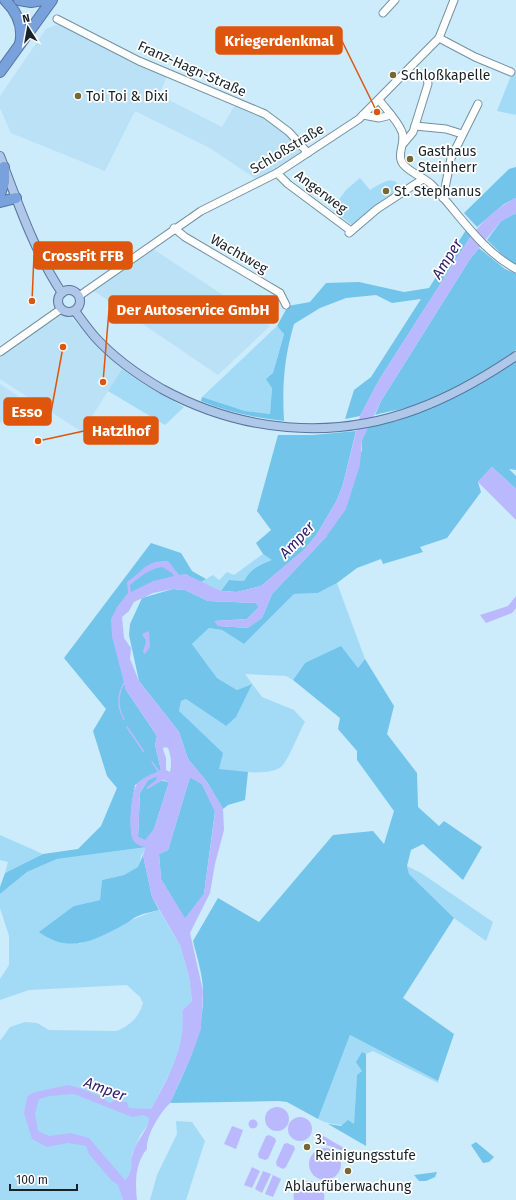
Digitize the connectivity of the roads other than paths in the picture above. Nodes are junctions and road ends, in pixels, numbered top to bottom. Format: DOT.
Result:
graph roads {
  1 [pos="5,0"];
  2 [pos="19,0"];
  3 [pos="42,0"];
  4 [pos="52,0"];
  5 [pos="395,0"];
  6 [pos="454,0"];
  7 [pos="383,13"];
  8 [pos="56,19"];
  9 [pos="439,38"];
  10 [pos="20,44"];
  11 [pos="0,72"];
  12 [pos="511,72"];
  13 [pos="427,78"];
  14 [pos="379,100"];
  15 [pos="478,104"];
  16 [pos="363,115"];
  17 [pos="391,115"];
  18 [pos="415,126"];
  19 [pos="462,134"];
  20 [pos="403,144"];
  21 [pos="308,153"];
  22 [pos="0,156"];
  23 [pos="4,167"];
  24 [pos="277,173"];
  25 [pos="423,179"];
  26 [pos="0,195"];
  27 [pos="15,195"];
  28 [pos="444,198"];
  29 [pos="0,202"];
  30 [pos="174,228"];
  31 [pos="516,269"];
  32 [pos="62,293"];
  33 [pos="79,296"];
  34 [pos="286,305"];
  35 [pos="61,308"];
  36 [pos="74,311"];
  37 [pos="0,352"];
  38 [pos="516,356"];
  1 -- 10 [label="highway"];
  2 -- 3 [label="highway"];
  4 -- 10 [label="highway"];
  5 -- 7 [label="street"];
  6 -- 9 [label="street, Schloßstraße"];
  8 -- 21 [label="street, Franz-Hagn-Straße"];
  9 -- 12 [label="street"];
  9 -- 14 [label="street, Schloßstraße"];
  10 -- 11 [label="highway"];
  13 -- 18 [label="street"];
  14 -- 16 [label="street, Schloßstraße"];
  14 -- 17 [label="street"];
  15 -- 19 [label="street"];
  16 -- 17 [label="street"];
  16 -- 21 [label="street, Schloßstraße"];
  17 -- 20 [label="street"];
  18 -- 19 [label="street"];
  18 -- 20 [label="street"];
  19 -- 28 [label="street"];
  20 -- 25 [label="street"];
  21 -- 24 [label="street, Schloßstraße"];
  22 -- 23 [label="main road"];
  23 -- 26 [label="highway"];
  23 -- 27 [label="main road"];
  24 -- 25 [label="street, Angerweg"];
  24 -- 30 [label="street, Schloßstraße"];
  25 -- 28 [label="street"];
  26 -- 27 [label="highway"];
  27 -- 29 [label="highway"];
  27 -- 32 [label="main road"];
  28 -- 31 [label="street"];
  30 -- 33 [label="street, Schloßstraße"];
  30 -- 34 [label="street, Wachtweg"];
  32 -- 33 [label="main road"];
  32 -- 35 [label="main road"];
  33 -- 36 [label="main road"];
  35 -- 36 [label="main road"];
  35 -- 37 [label="street"];
  36 -- 38 [label="main road"];
}
